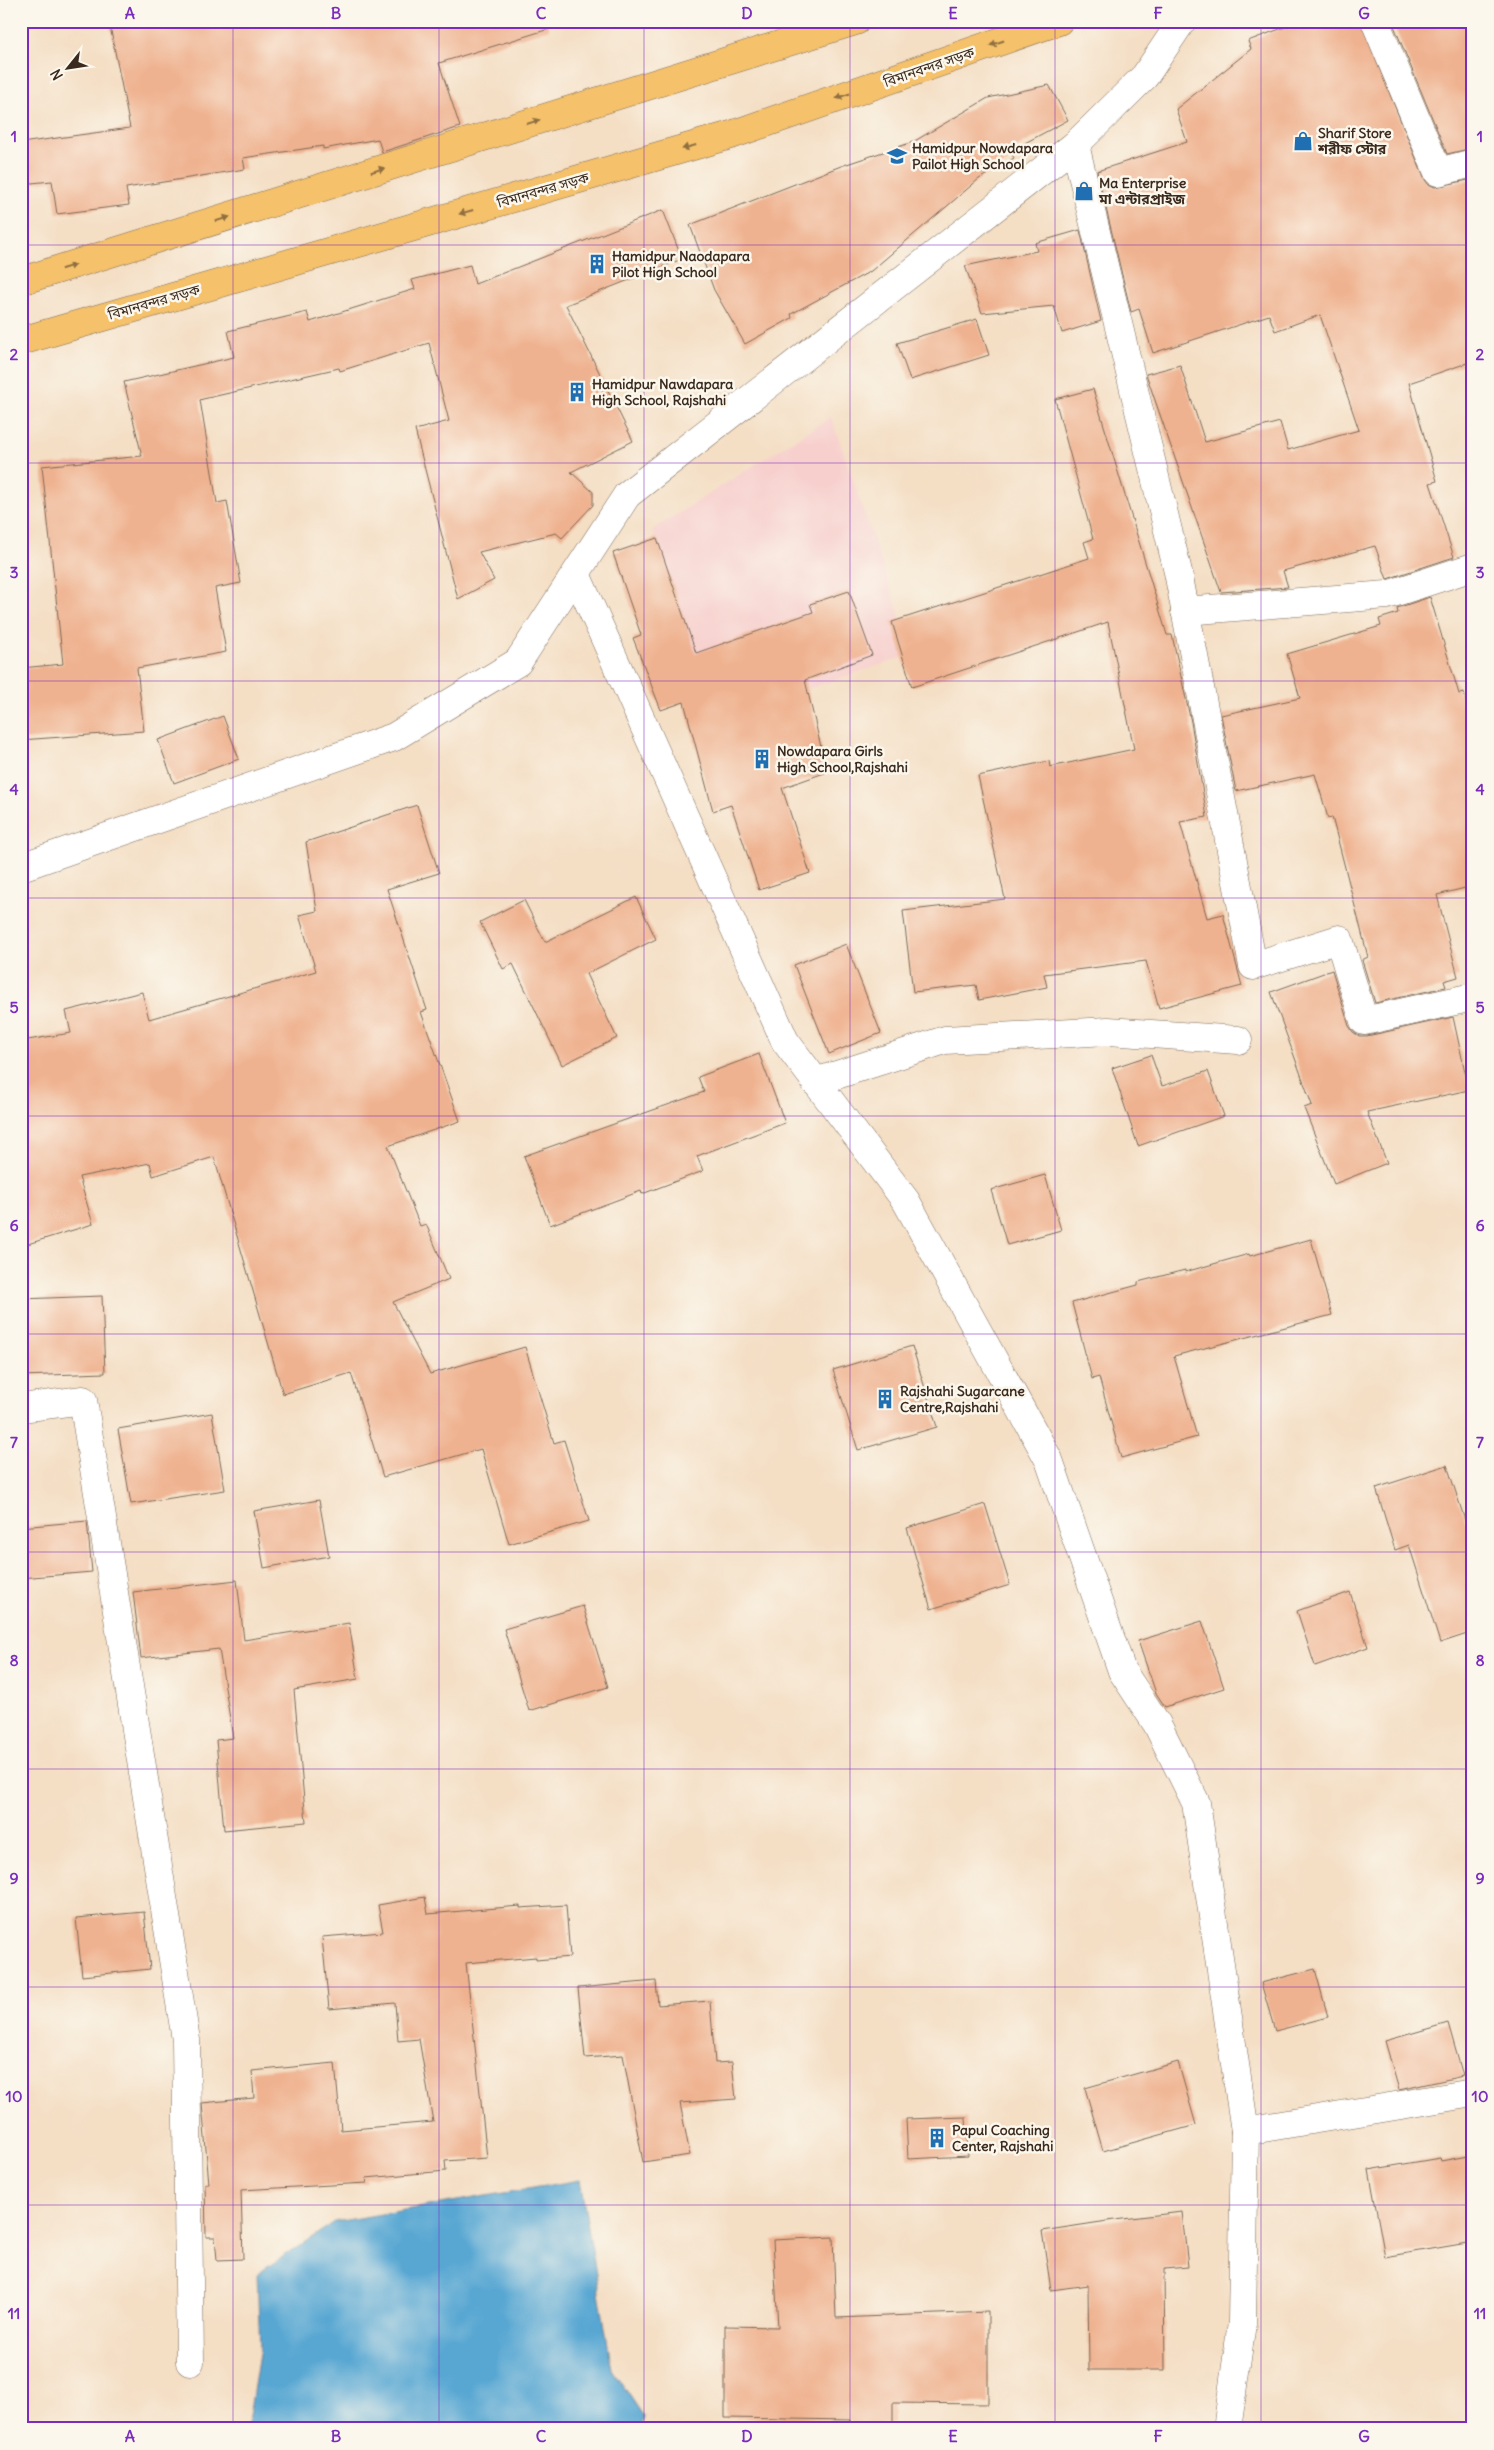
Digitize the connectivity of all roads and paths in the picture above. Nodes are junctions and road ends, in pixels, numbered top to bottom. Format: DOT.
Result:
graph roads {
  1 [pos="1059,21"];
  2 [pos="1182,21"];
  3 [pos="1375,21"];
  4 [pos="855,22"];
  5 [pos="1075,145"];
  6 [pos="1473,163"];
  7 [pos="21,281"];
  8 [pos="21,341"];
  9 [pos="1473,567"];
  10 [pos="576,574"];
  11 [pos="1185,611"];
  12 [pos="21,868"];
  13 [pos="1473,998"];
  14 [pos="1238,1040"];
  15 [pos="816,1082"];
  16 [pos="21,1408"];
  17 [pos="1473,2092"];
  18 [pos="1245,2131"];
  19 [pos="190,2362"];
  20 [pos="1227,2429"];
  1 -- 8 [label="main road, বিমানবন্দর সড়ক, one-way"];
  2 -- 5 [label="street"];
  3 -- 6 [label="street"];
  7 -- 4 [label="main road, one-way"];
  5 -- 10 [label="street"];
  5 -- 11 [label="street"];
  9 -- 11 [label="street"];
  10 -- 12 [label="street"];
  10 -- 15 [label="street"];
  11 -- 13 [label="street"];
  14 -- 15 [label="street"];
  15 -- 18 [label="street"];
  16 -- 19 [label="street"];
  17 -- 18 [label="street"];
  18 -- 20 [label="street"];
}
